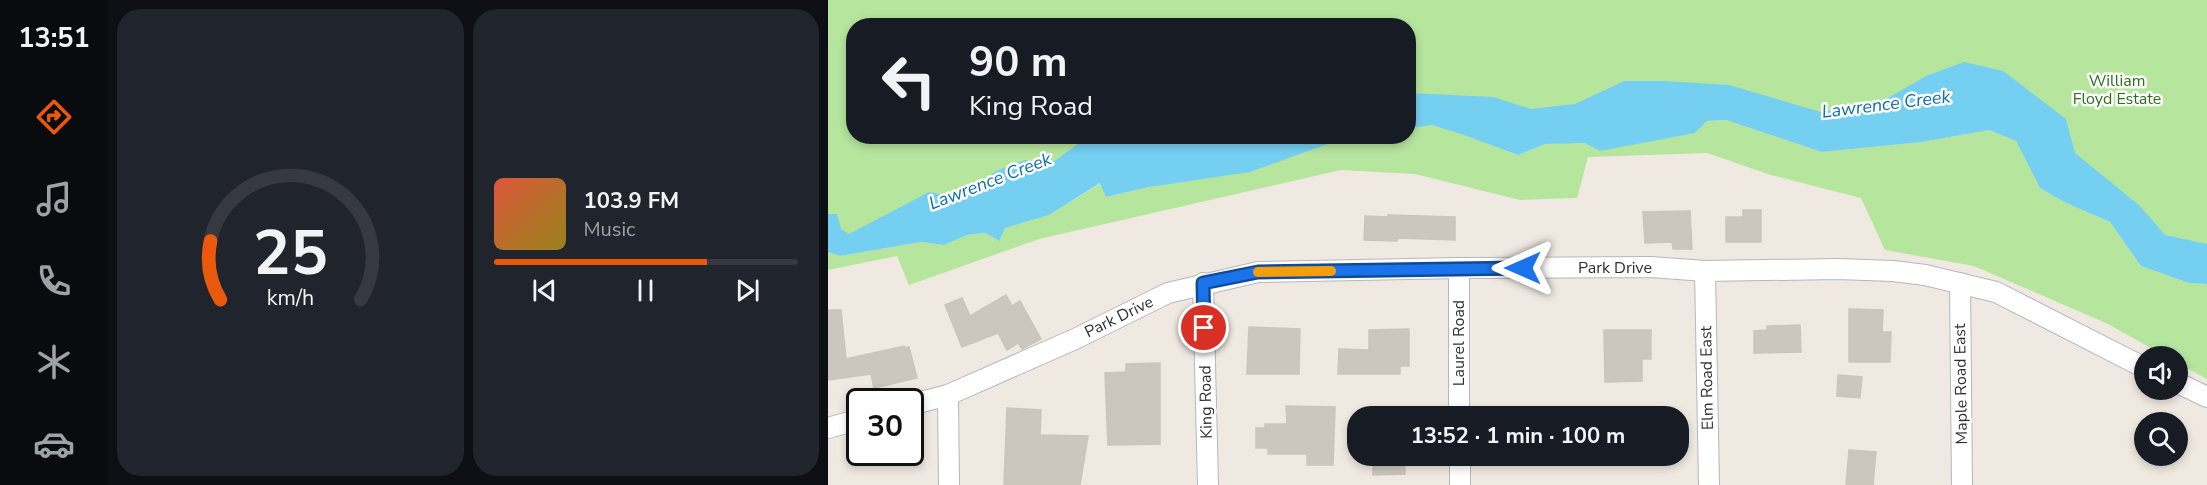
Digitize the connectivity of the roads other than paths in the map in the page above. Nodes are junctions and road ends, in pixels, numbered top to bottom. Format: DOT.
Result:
graph roads {
  1 [pos="1459,268"];
  2 [pos="1705,271"];
  3 [pos="1203,283"];
  4 [pos="1960,283"];
  5 [pos="2134,362"];
  6 [pos="2188,388"];
  7 [pos="948,395"];
  8 [pos="2207,397"];
  9 [pos="924,401"];
  10 [pos="1459,406"];
  11 [pos="846,423"];
  12 [pos="828,428"];
  13 [pos="1460,466"];
  14 [pos="949,485"];
  15 [pos="1208,485"];
  16 [pos="1460,485"];
  17 [pos="1709,485"];
  18 [pos="1962,485"];
  1 -- 2 [label="street, Park Drive"];
  1 -- 3 [label="street, Park Drive"];
  1 -- 10 [label="street, Laurel Road"];
  2 -- 4 [label="street, Park Drive"];
  2 -- 17 [label="street, Elm Road East"];
  3 -- 7 [label="street, Park Drive"];
  3 -- 15 [label="street, King Road"];
  4 -- 5 [label="street, Park Drive"];
  4 -- 18 [label="street, Maple Road East"];
  6 -- 8 [label="street"];
  7 -- 9 [label="street, Park Drive"];
  7 -- 14 [label="street"];
  11 -- 12 [label="street"];
  13 -- 16 [label="street"];
}
